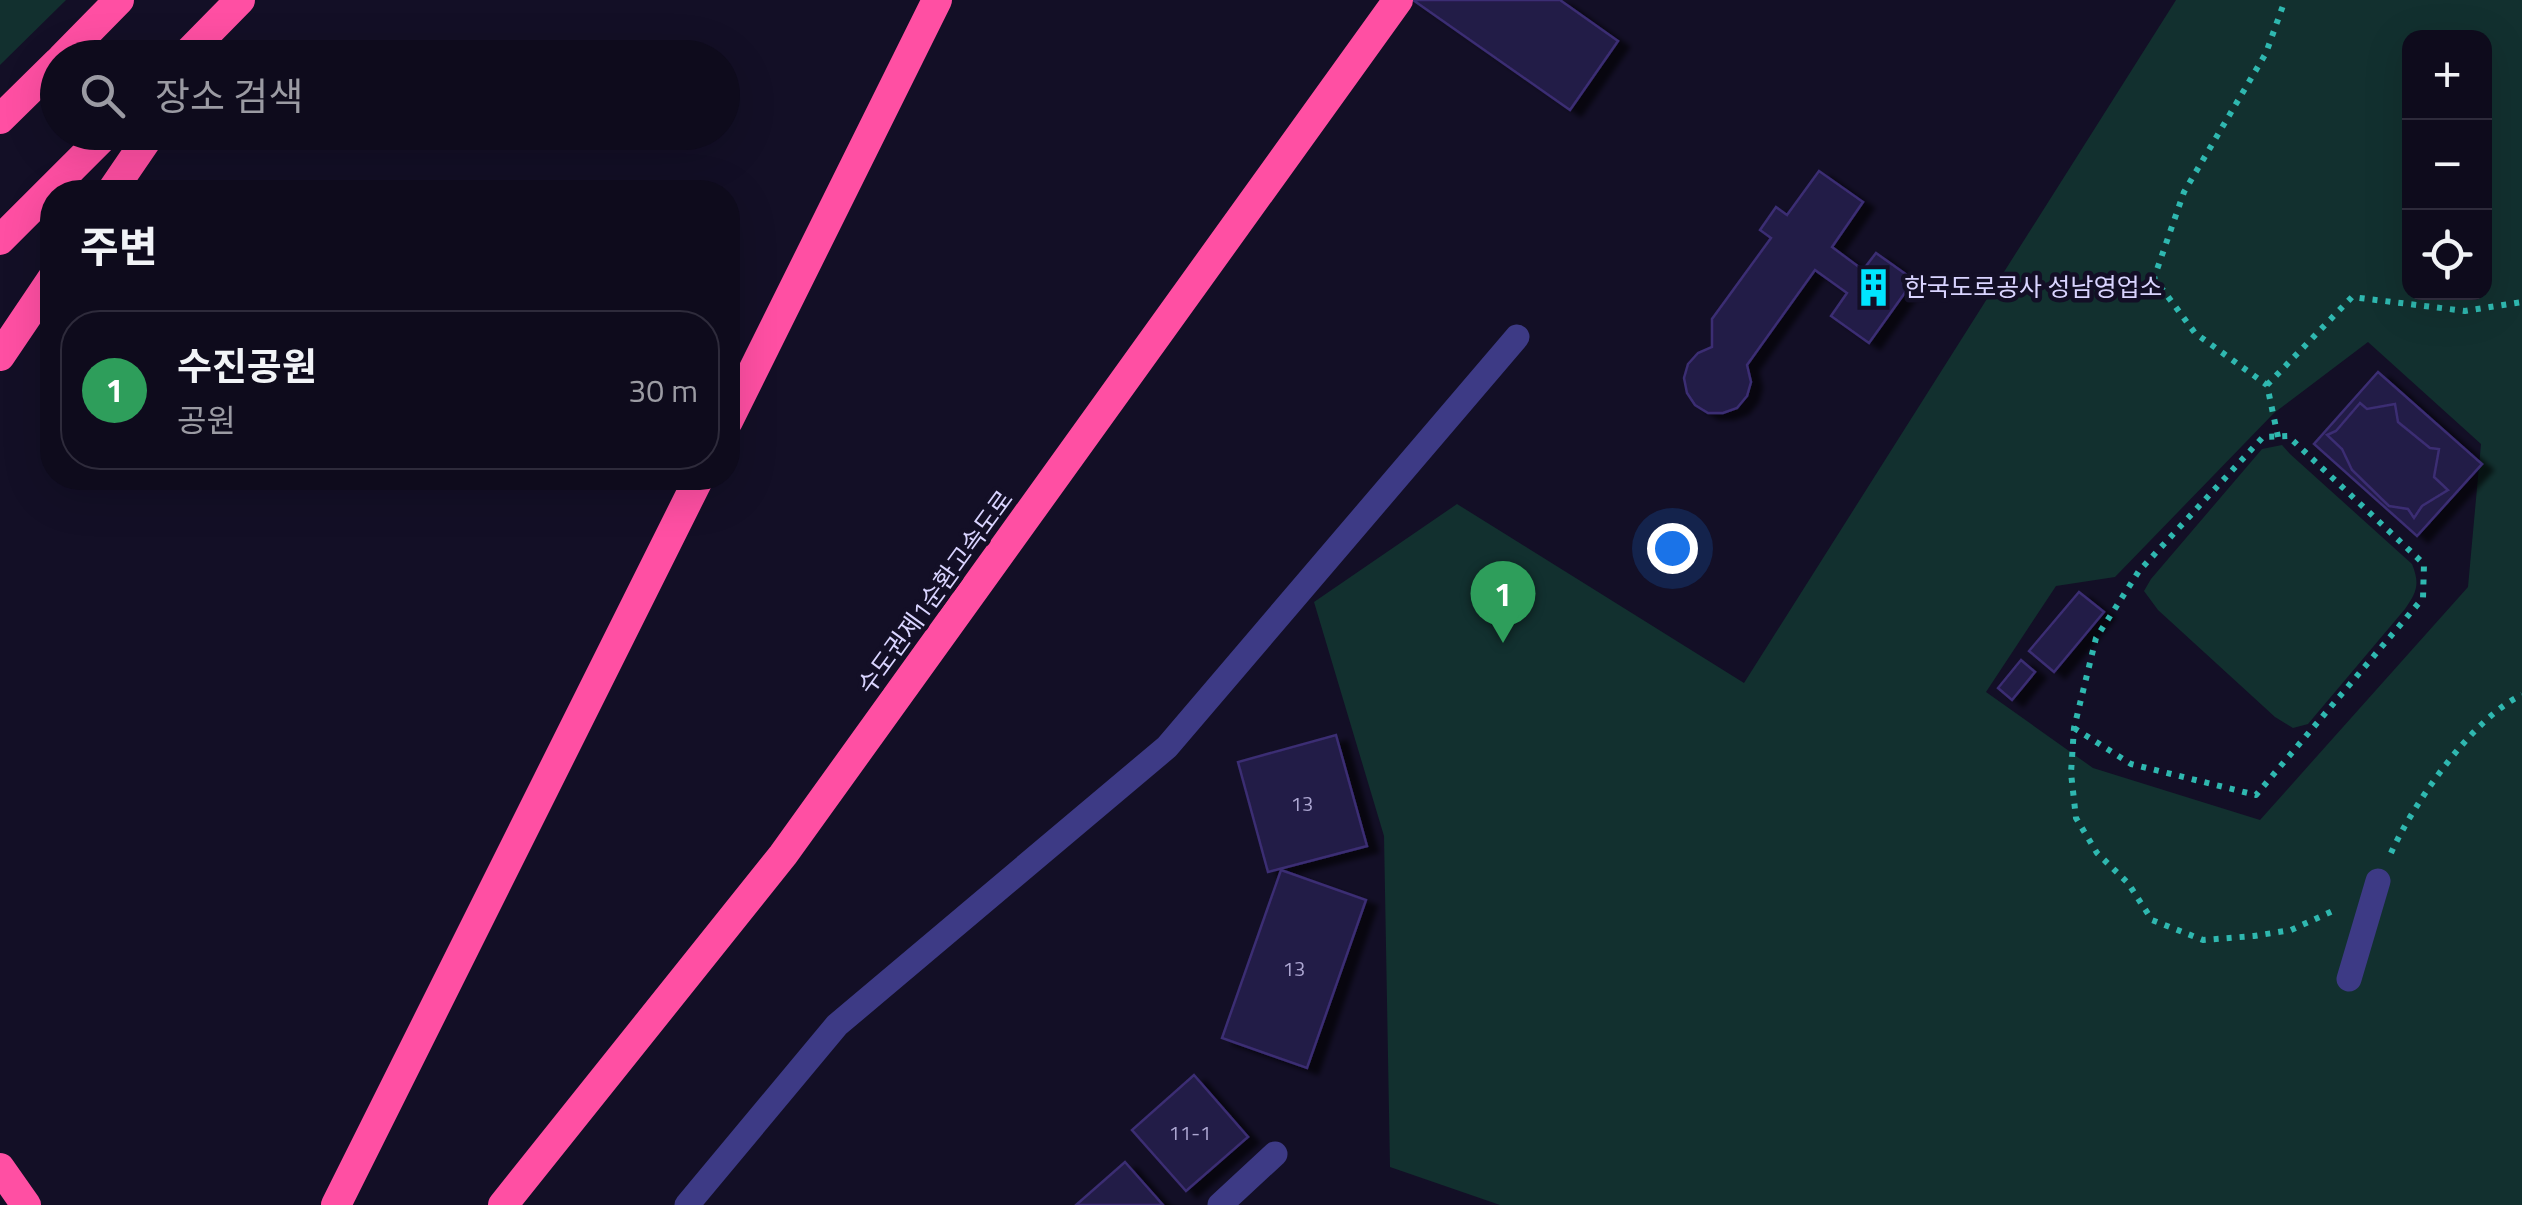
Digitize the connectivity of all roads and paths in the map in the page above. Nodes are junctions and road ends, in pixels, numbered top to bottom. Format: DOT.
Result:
graph roads {
  1 [pos="120,0"];
  2 [pos="241,0"];
  3 [pos="938,0"];
  4 [pos="1398,0"];
  5 [pos="2285,0"];
  6 [pos="80,40"];
  7 [pos="201,40"];
  8 [pos="215,40"];
  9 [pos="40,80"];
  10 [pos="0,119"];
  11 [pos="90,150"];
  12 [pos="140,150"];
  13 [pos="60,180"];
  14 [pos="119,180"];
  15 [pos="40,200"];
  16 [pos="0,240"];
  17 [pos="40,297"];
  18 [pos="2522,302"];
  19 [pos="1517,337"];
  20 [pos="0,356"];
  21 [pos="2267,384"];
  22 [pos="740,397"];
  23 [pos="2278,437"];
  24 [pos="694,490"];
  25 [pos="2522,695"];
  26 [pos="2074,728"];
  27 [pos="2378,881"];
  28 [pos="2348,979"];
  29 [pos="1275,1154"];
  30 [pos="0,1168"];
  31 [pos="26,1205"];
  32 [pos="336,1205"];
  33 [pos="504,1205"];
  34 [pos="687,1205"];
  35 [pos="1220,1205"];
  1 -- 6 [label="highway"];
  2 -- 7 [label="highway"];
  2 -- 8 [label="highway"];
  3 -- 22 [label="highway"];
  4 -- 33 [label="highway, 수도권제1순환고속도로"];
  5 -- 21 [label="path"];
  9 -- 10 [label="highway"];
  11 -- 13 [label="highway"];
  12 -- 14 [label="highway"];
  15 -- 16 [label="highway"];
  17 -- 20 [label="highway"];
  18 -- 21 [label="path"];
  19 -- 34 [label="street"];
  21 -- 23 [label="path"];
  23 -- 26 [label="path"];
  23 -- 26 [label="path"];
  24 -- 32 [label="highway"];
  25 -- 27 [label="path"];
  26 -- 27 [label="path"];
  27 -- 28 [label="street"];
  29 -- 35 [label="street"];
  30 -- 31 [label="highway"];
}
